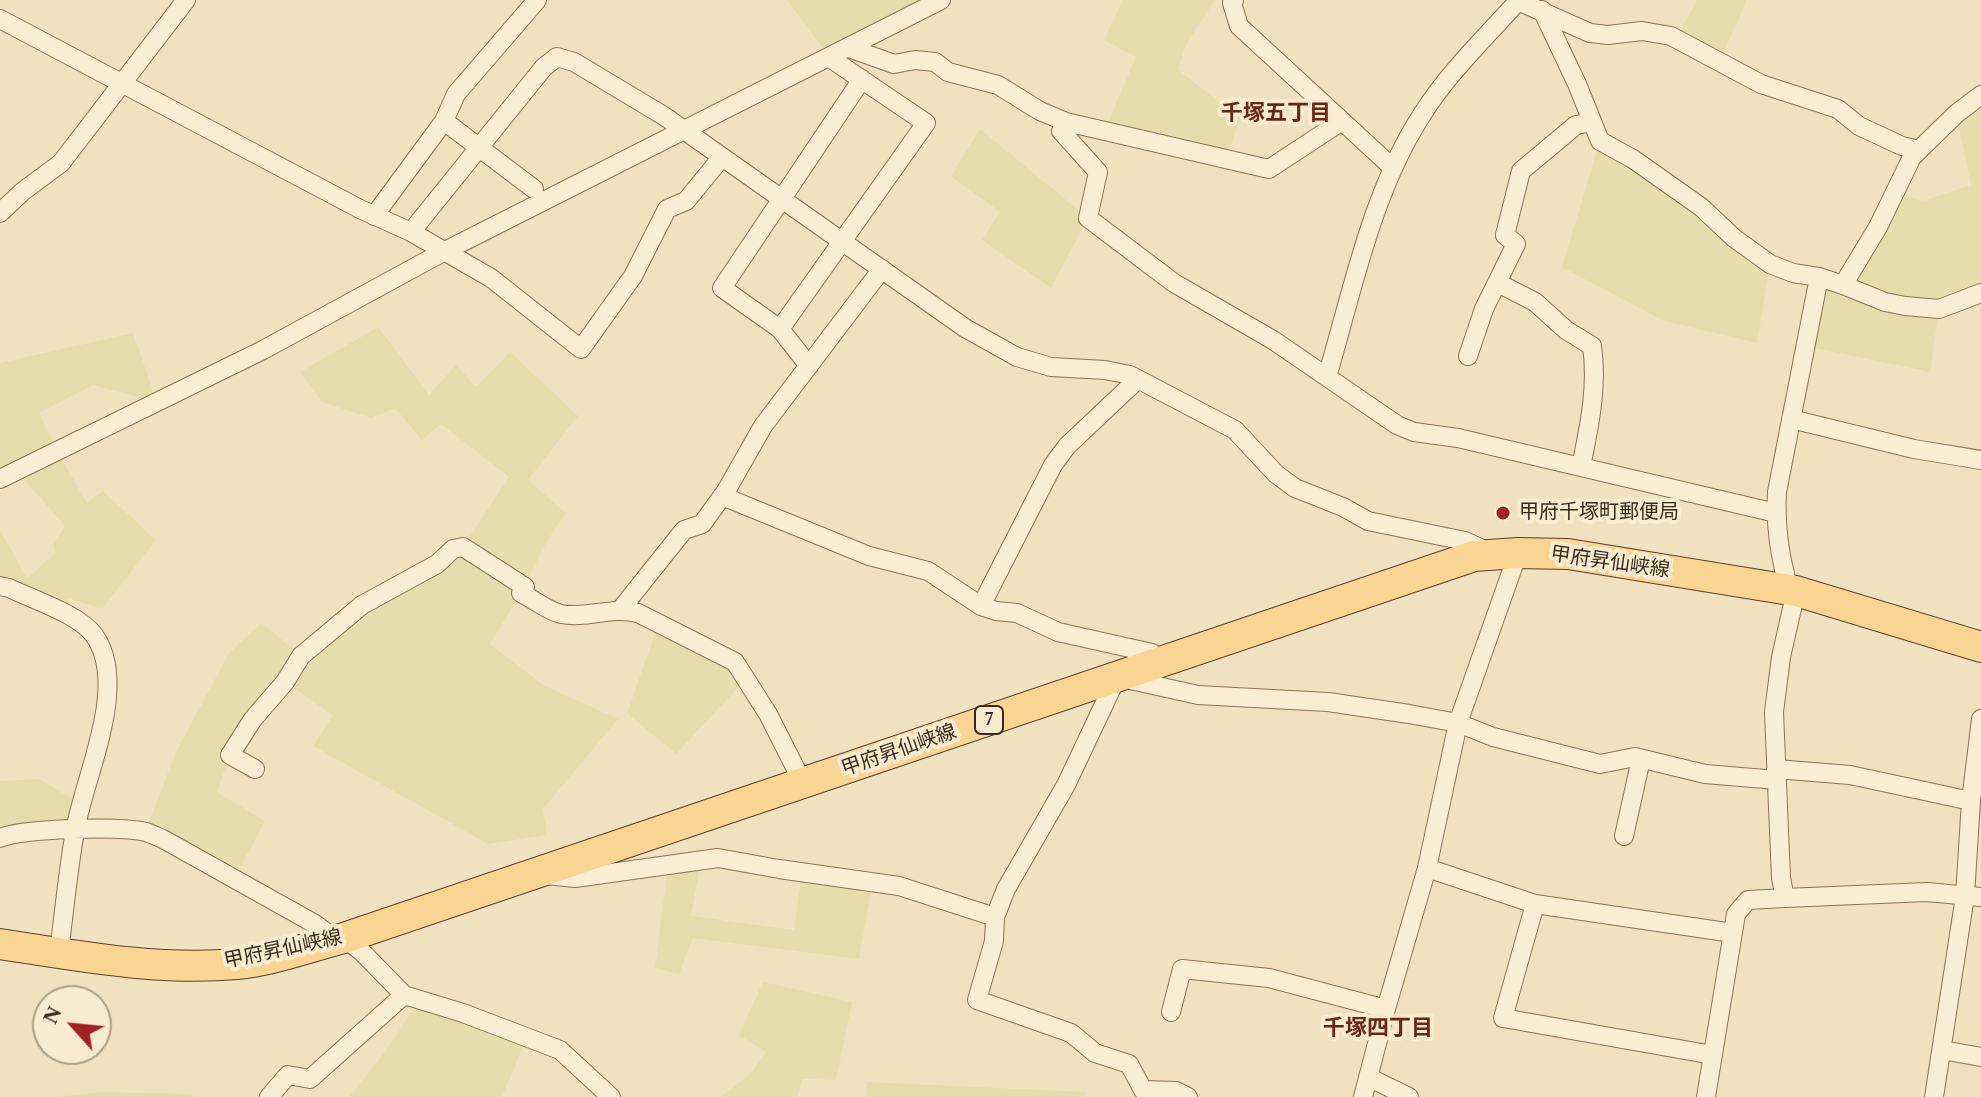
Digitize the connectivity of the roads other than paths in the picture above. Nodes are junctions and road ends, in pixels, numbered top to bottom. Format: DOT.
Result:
graph roads {
  1 [pos="186,0"];
  2 [pos="537,0"];
  3 [pos="941,0"];
  4 [pos="1234,0"];
  5 [pos="1517,1"];
  6 [pos="1546,5"];
  7 [pos="0,19"];
  8 [pos="849,48"];
  9 [pos="830,58"];
  10 [pos="862,79"];
  11 [pos="122,83"];
  12 [pos="1981,95"];
  13 [pos="444,121"];
  14 [pos="1342,121"];
  15 [pos="1066,122"];
  16 [pos="1592,122"];
  17 [pos="684,130"];
  18 [pos="480,146"];
  19 [pos="1919,150"];
  20 [pos="722,157"];
  21 [pos="1393,168"];
  22 [pos="534,189"];
  23 [pos="782,200"];
  24 [pos="0,213"];
  25 [pos="374,216"];
  26 [pos="411,232"];
  27 [pos="843,242"];
  28 [pos="443,252"];
  29 [pos="882,269"];
  30 [pos="1819,277"];
  31 [pos="1498,283"];
  32 [pos="1843,285"];
  33 [pos="1981,293"];
  34 [pos="780,329"];
  35 [pos="1468,356"];
  36 [pos="809,366"];
  37 [pos="1327,377"];
  38 [pos="1138,379"];
  39 [pos="1791,419"];
  40 [pos="1981,460"];
  41 [pos="1581,467"];
  42 [pos="0,479"];
  43 [pos="722,496"];
  44 [pos="1776,513"];
  45 [pos="1507,554"];
  46 [pos="0,586"];
  47 [pos="1793,591"];
  48 [pos="981,606"];
  49 [pos="621,609"];
  50 [pos="1981,647"];
  51 [pos="1158,663"];
  52 [pos="1117,677"];
  53 [pos="1981,719"];
  54 [pos="1458,723"];
  55 [pos="1641,759"];
  56 [pos="255,769"];
  57 [pos="1776,774"];
  58 [pos="803,783"];
  59 [pos="1971,801"];
  60 [pos="75,829"];
  61 [pos="1624,836"];
  62 [pos="0,838"];
  63 [pos="1427,868"];
  64 [pos="536,874"];
  65 [pos="1973,897"];
  66 [pos="1785,898"];
  67 [pos="1535,904"];
  68 [pos="995,917"];
  69 [pos="1733,933"];
  70 [pos="340,939"];
  71 [pos="0,944"];
  72 [pos="59,953"];
  73 [pos="404,995"];
  74 [pos="1386,1009"];
  75 [pos="1171,1012"];
  76 [pos="1942,1050"];
  77 [pos="1713,1055"];
  78 [pos="1981,1057"];
  79 [pos="1368,1077"];
  80 [pos="269,1097"];
  81 [pos="611,1097"];
  82 [pos="1188,1097"];
  83 [pos="1363,1097"];
  84 [pos="1409,1097"];
  85 [pos="1706,1097"];
  86 [pos="1934,1097"];
  1 -- 11 [label="street"];
  2 -- 13 [label="street"];
  3 -- 8 [label="street"];
  4 -- 14 [label="street"];
  5 -- 6 [label="street"];
  5 -- 21 [label="street"];
  6 -- 16 [label="street"];
  6 -- 19 [label="street"];
  7 -- 11 [label="street"];
  8 -- 9 [label="street"];
  8 -- 15 [label="street"];
  9 -- 10 [label="street"];
  9 -- 17 [label="street"];
  10 -- 23 [label="street"];
  10 -- 27 [label="street"];
  11 -- 24 [label="street"];
  11 -- 25 [label="street"];
  12 -- 19 [label="street"];
  13 -- 18 [label="street"];
  13 -- 25 [label="street"];
  14 -- 15 [label="street"];
  14 -- 21 [label="street"];
  15 -- 37 [label="street"];
  16 -- 30 [label="street"];
  16 -- 31 [label="street"];
  17 -- 18 [label="street"];
  17 -- 20 [label="street"];
  17 -- 28 [label="street"];
  18 -- 22 [label="street"];
  18 -- 26 [label="street"];
  19 -- 32 [label="street"];
  20 -- 23 [label="street"];
  20 -- 28 [label="street"];
  21 -- 37 [label="street"];
  23 -- 27 [label="street"];
  23 -- 34 [label="street"];
  25 -- 26 [label="street"];
  26 -- 28 [label="street"];
  27 -- 29 [label="street"];
  27 -- 34 [label="street"];
  28 -- 42 [label="street"];
  29 -- 36 [label="street"];
  29 -- 38 [label="street"];
  30 -- 32 [label="street"];
  30 -- 39 [label="street"];
  31 -- 35 [label="street"];
  31 -- 41 [label="street"];
  32 -- 33 [label="street"];
  34 -- 36 [label="street"];
  36 -- 43 [label="street"];
  37 -- 41 [label="street"];
  38 -- 45 [label="street"];
  38 -- 48 [label="street"];
  39 -- 40 [label="street"];
  39 -- 44 [label="street"];
  41 -- 44 [label="street"];
  43 -- 48 [label="street"];
  43 -- 49 [label="street"];
  44 -- 47 [label="street"];
  45 -- 47 [label="main road, 甲府昇仙峡線 / 7"];
  45 -- 51 [label="main road, 甲府昇仙峡線 / 7"];
  45 -- 54 [label="street"];
  46 -- 60 [label="street"];
  47 -- 50 [label="main road, 甲府昇仙峡線 / 7"];
  47 -- 57 [label="street"];
  48 -- 51 [label="street"];
  49 -- 56 [label="street"];
  49 -- 58 [label="street"];
  51 -- 52 [label="main road, 甲府昇仙峡線 / 7"];
  52 -- 54 [label="street"];
  52 -- 58 [label="main road, 甲府昇仙峡線 / 7"];
  52 -- 68 [label="street"];
  53 -- 59 [label="street"];
  54 -- 55 [label="street"];
  54 -- 63 [label="street"];
  55 -- 57 [label="street"];
  55 -- 61 [label="street"];
  57 -- 59 [label="street"];
  57 -- 66 [label="street"];
  58 -- 64 [label="main road, 甲府昇仙峡線 / 7"];
  59 -- 65 [label="street"];
  60 -- 62 [label="street"];
  60 -- 70 [label="street"];
  60 -- 72 [label="street"];
  63 -- 67 [label="street"];
  63 -- 74 [label="street"];
  64 -- 68 [label="street"];
  64 -- 70 [label="main road, 甲府昇仙峡線 / 7"];
  65 -- 66 [label="street"];
  65 -- 76 [label="street"];
  66 -- 69 [label="street"];
  67 -- 69 [label="street"];
  67 -- 77 [label="street"];
  68 -- 82 [label="street"];
  69 -- 77 [label="street"];
  70 -- 72 [label="main road, 甲府昇仙峡線 / 7"];
  70 -- 73 [label="street"];
  71 -- 72 [label="main road, 甲府昇仙峡線 / 7"];
  73 -- 80 [label="street"];
  73 -- 81 [label="street"];
  74 -- 75 [label="street"];
  74 -- 79 [label="street"];
  76 -- 78 [label="street"];
  76 -- 86 [label="street"];
  77 -- 85 [label="street"];
  79 -- 83 [label="street"];
  79 -- 84 [label="street"];
}
